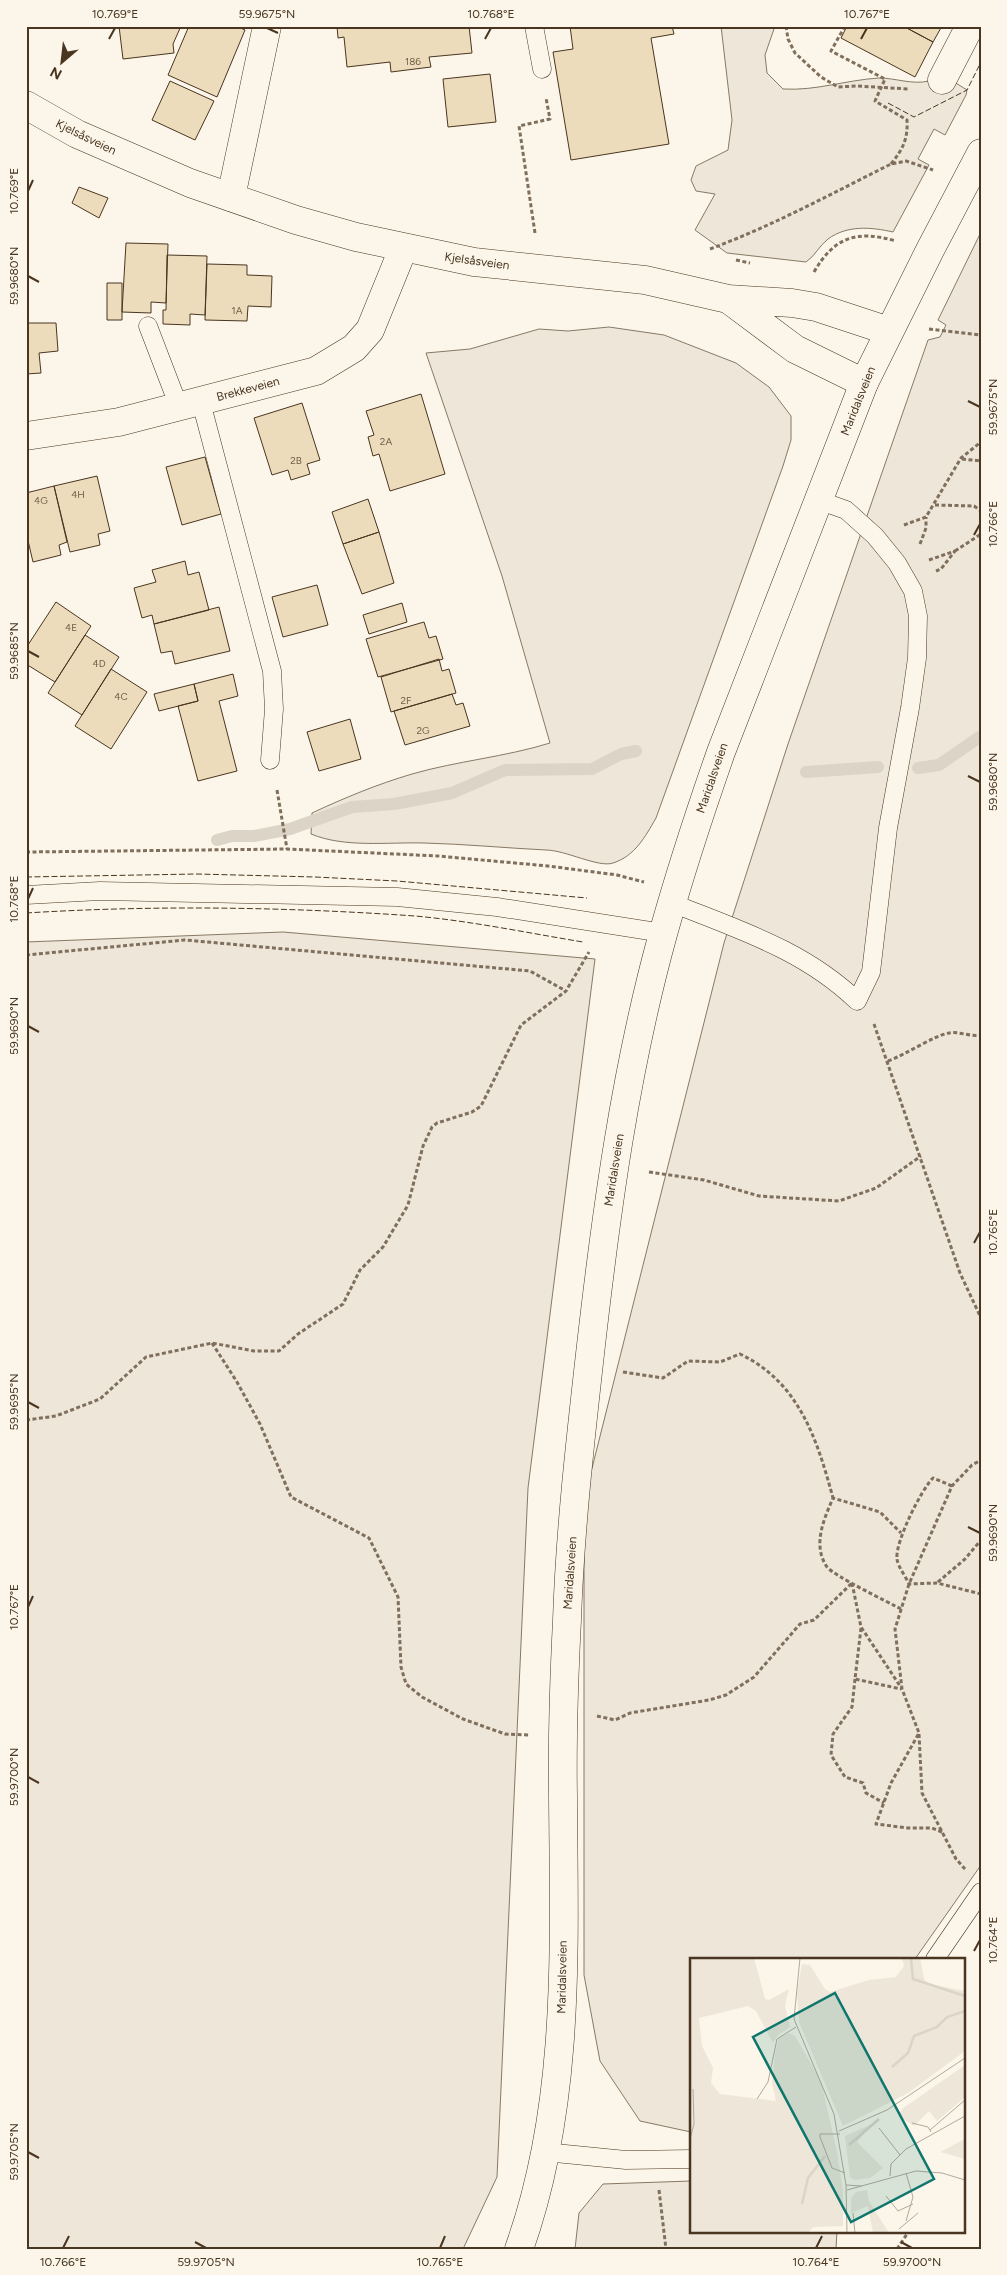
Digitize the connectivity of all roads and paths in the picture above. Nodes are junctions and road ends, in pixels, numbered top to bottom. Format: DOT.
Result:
graph roads {
  1 [pos="267,26"];
  2 [pos="534,26"];
  3 [pos="786,26"];
  4 [pos="845,26"];
  5 [pos="970,26"];
  6 [pos="542,69"];
  7 [pos="942,80"];
  8 [pos="882,87"];
  9 [pos="26,105"];
  10 [pos="981,154"];
  11 [pos="891,164"];
  12 [pos="935,171"];
  13 [pos="231,197"];
  14 [pos="897,241"];
  15 [pos="403,249"];
  16 [pos="710,249"];
  17 [pos="534,269"];
  18 [pos="811,277"];
  19 [pos="728,299"];
  20 [pos="148,326"];
  21 [pos="926,328"];
  22 [pos="889,331"];
  23 [pos="981,335"];
  24 [pos="864,383"];
  25 [pos="190,404"];
  26 [pos="26,436"];
  27 [pos="981,442"];
  28 [pos="961,458"];
  29 [pos="981,461"];
  30 [pos="818,500"];
  31 [pos="935,505"];
  32 [pos="981,511"];
  33 [pos="926,517"];
  34 [pos="981,534"];
  35 [pos="955,551"];
  36 [pos="270,760"];
  37 [pos="284,823"];
  38 [pos="287,849"];
  39 [pos="26,852"];
  40 [pos="617,875"];
  41 [pos="26,894"];
  42 [pos="672,903"];
  43 [pos="663,933"];
  44 [pos="591,950"];
  45 [pos="26,955"];
  46 [pos="566,991"];
  47 [pos="858,1001"];
  48 [pos="981,1035"];
  49 [pos="888,1061"];
  50 [pos="921,1156"];
  51 [pos="614,1167"];
  52 [pos="981,1318"];
  53 [pos="212,1343"];
  54 [pos="588,1371"];
  55 [pos="26,1420"];
  56 [pos="981,1460"];
  57 [pos="952,1486"];
  58 [pos="833,1498"];
  59 [pos="901,1533"];
  60 [pos="981,1540"];
  61 [pos="852,1582"];
  62 [pos="937,1583"];
  63 [pos="909,1584"];
  64 [pos="981,1594"];
  65 [pos="901,1609"];
  66 [pos="861,1627"];
  67 [pos="855,1679"];
  68 [pos="902,1690"];
  69 [pos="563,1726"];
  70 [pos="919,1733"];
  71 [pos="884,1803"];
  72 [pos="942,1832"];
  73 [pos="968,1874"];
  74 [pos="981,1892"];
  75 [pos="936,1958"];
  76 [pos="546,2152"];
  77 [pos="690,2159"];
  78 [pos="652,2160"];
  79 [pos="908,2232"];
  80 [pos="519,2249"];
  81 [pos="666,2249"];
  82 [pos="898,2249"];
  1 -- 13 [label="street"];
  2 -- 6 [label="lane"];
  3 -- 8 [label="path"];
  4 -- 8 [label="path"];
  5 -- 7 [label="street"];
  6 -- 17 [label="path"];
  8 -- 11 [label="path"];
  9 -- 13 [label="street, Kjelsåsveien"];
  10 -- 22 [label="street, Maridalsveien"];
  11 -- 12 [label="path"];
  11 -- 16 [label="path"];
  13 -- 15 [label="street, Kjelsåsveien"];
  14 -- 18 [label="path"];
  15 -- 17 [label="street, Kjelsåsveien"];
  15 -- 25 [label="street, Brekkeveien"];
  17 -- 19 [label="street, Kjelsåsveien"];
  19 -- 22 [label="street, Kjelsåsveien"];
  19 -- 24 [label="street, Kjelsåsveien"];
  20 -- 25 [label="lane"];
  21 -- 23 [label="path"];
  22 -- 24 [label="street, Maridalsveien"];
  24 -- 30 [label="street, Maridalsveien"];
  25 -- 26 [label="street, Brekkeveien"];
  25 -- 36 [label="lane"];
  27 -- 28 [label="path"];
  28 -- 29 [label="path"];
  28 -- 31 [label="path"];
  30 -- 42 [label="street, Maridalsveien"];
  30 -- 47 [label="lane"];
  31 -- 32 [label="path"];
  31 -- 33 [label="path"];
  34 -- 35 [label="path"];
  37 -- 38 [label="path"];
  38 -- 39 [label="path"];
  38 -- 40 [label="path"];
  41 -- 43 [label="lane"];
  42 -- 43 [label="street, Maridalsveien"];
  42 -- 47 [label="lane"];
  43 -- 51 [label="street, Maridalsveien"];
  44 -- 46 [label="path"];
  45 -- 46 [label="path"];
  46 -- 53 [label="path"];
  47 -- 49 [label="path"];
  48 -- 49 [label="path"];
  49 -- 50 [label="path"];
  50 -- 51 [label="path"];
  50 -- 52 [label="path"];
  51 -- 54 [label="street, Maridalsveien"];
  53 -- 55 [label="path"];
  53 -- 69 [label="path"];
  54 -- 58 [label="path"];
  54 -- 69 [label="street, Maridalsveien"];
  56 -- 57 [label="path"];
  57 -- 59 [label="path"];
  57 -- 63 [label="path"];
  58 -- 59 [label="path"];
  58 -- 61 [label="path"];
  59 -- 63 [label="path"];
  60 -- 62 [label="path"];
  61 -- 65 [label="path"];
  61 -- 66 [label="path"];
  61 -- 69 [label="path"];
  62 -- 63 [label="path"];
  62 -- 64 [label="path"];
  63 -- 65 [label="path"];
  65 -- 68 [label="path"];
  66 -- 67 [label="path"];
  66 -- 68 [label="path"];
  67 -- 68 [label="path"];
  67 -- 71 [label="path"];
  68 -- 70 [label="path"];
  69 -- 76 [label="street, Maridalsveien"];
  70 -- 71 [label="path"];
  70 -- 72 [label="path"];
  71 -- 72 [label="path"];
  72 -- 73 [label="path"];
  74 -- 75 [label="lane"];
  76 -- 78 [label="lane"];
  76 -- 80 [label="street, Maridalsveien"];
  77 -- 78 [label="lane"];
  78 -- 81 [label="path"];
  79 -- 82 [label="path"];
}
